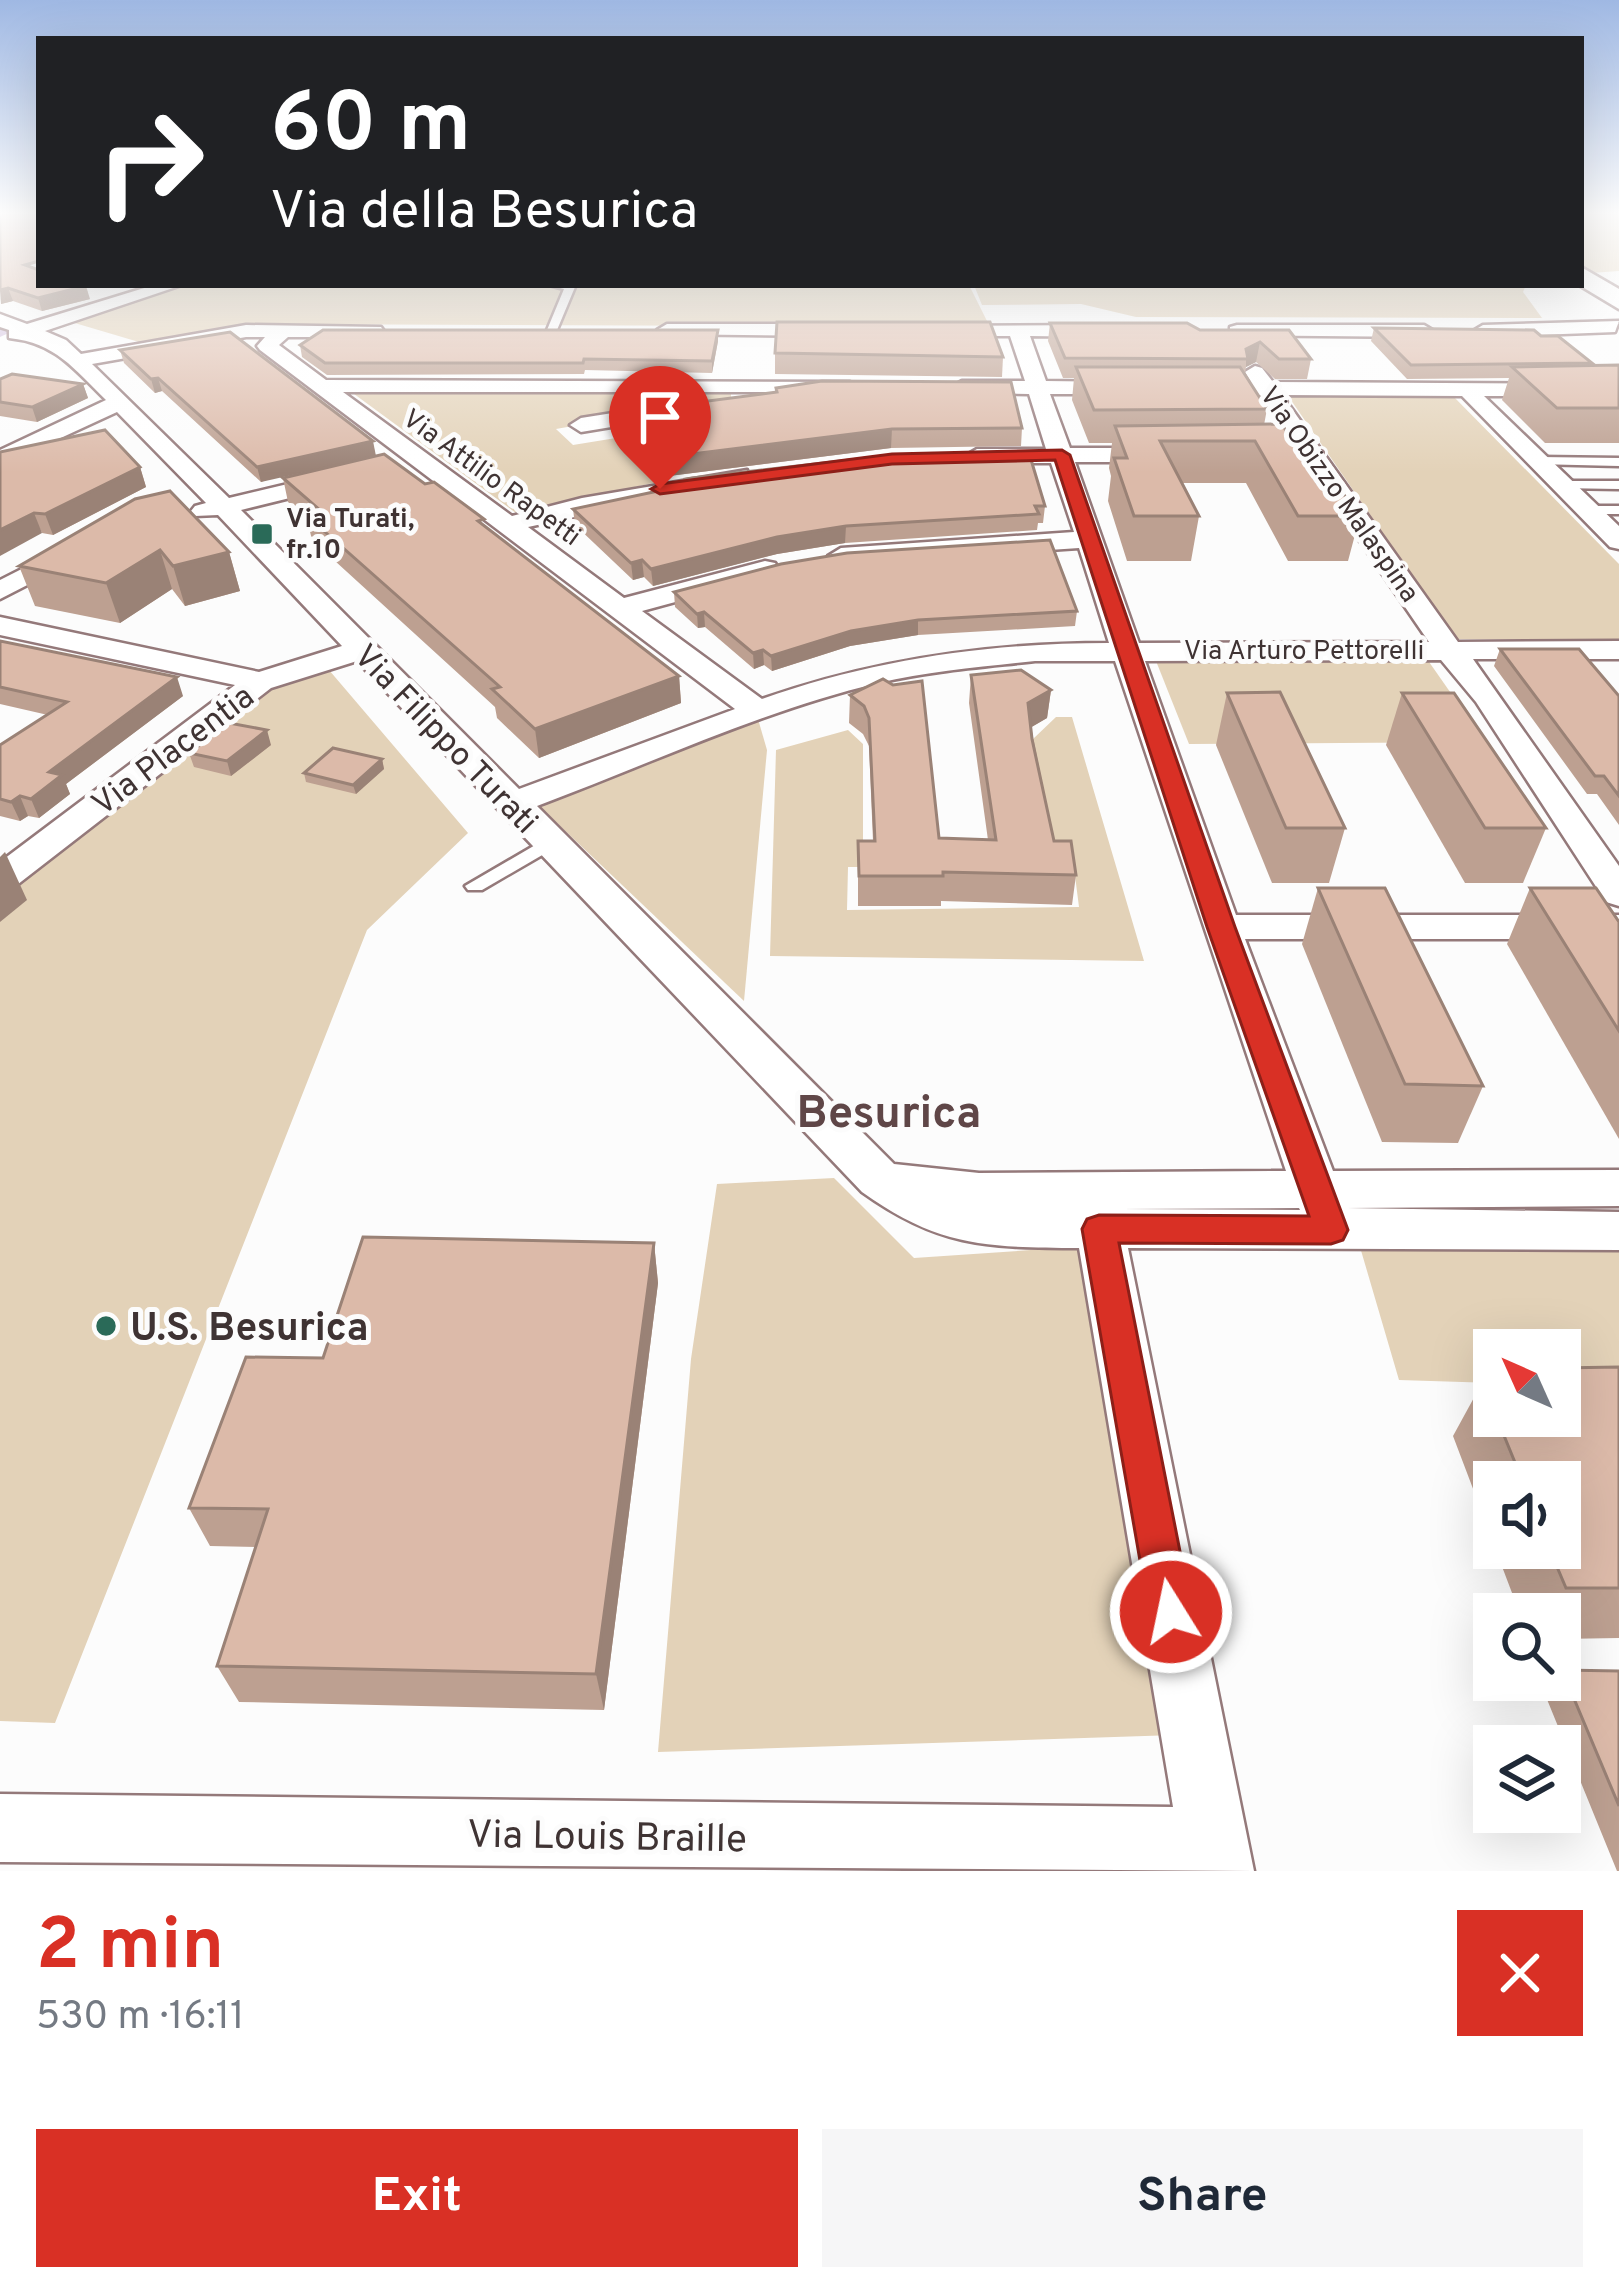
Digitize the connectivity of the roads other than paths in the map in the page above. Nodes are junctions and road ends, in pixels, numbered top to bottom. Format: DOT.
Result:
graph roads {
  1 [pos="565,298"];
  2 [pos="128,299"];
  3 [pos="1618,318"];
  4 [pos="0,320"];
  5 [pos="27,330"];
  6 [pos="529,330"];
  7 [pos="552,330"];
  8 [pos="574,330"];
  9 [pos="639,330"];
  10 [pos="855,330"];
  11 [pos="925,330"];
  12 [pos="283,331"];
  13 [pos="395,331"];
  14 [pos="1018,331"];
  15 [pos="1133,331"];
  16 [pos="0,340"];
  17 [pos="746,358"];
  18 [pos="77,361"];
  19 [pos="320,386"];
  20 [pos="943,387"];
  21 [pos="1039,387"];
  22 [pos="1142,388"];
  23 [pos="1184,388"];
  24 [pos="1267,388"];
  25 [pos="1619,390"];
  26 [pos="1472,396"];
  27 [pos="120,402"];
  28 [pos="581,425"];
  29 [pos="126,432"];
  30 [pos="1314,454"];
  31 [pos="1062,455"];
  32 [pos="954,456"];
  33 [pos="0,460"];
  34 [pos="1539,461"];
  35 [pos="1619,461"];
  36 [pos="757,473"];
  37 [pos="352,476"];
  38 [pos="1619,484"];
  39 [pos="1563,485"];
  40 [pos="224,507"];
  41 [pos="1588,510"];
  42 [pos="1619,510"];
  43 [pos="184,516"];
  44 [pos="507,525"];
  45 [pos="1090,539"];
  46 [pos="1619,541"];
  47 [pos="84,545"];
  48 [pos="0,591"];
  49 [pos="620,608"];
  50 [pos="0,626"];
  51 [pos="362,650"];
  52 [pos="1449,650"];
  53 [pos="1619,650"];
  54 [pos="1128,651"];
  55 [pos="260,681"];
  56 [pos="758,711"];
  57 [pos="510,804"];
  58 [pos="549,843"];
  59 [pos="8,865"];
  60 [pos="475,886"];
  61 [pos="1619,894"];
  62 [pos="1221,927"];
  63 [pos="1619,927"];
  64 [pos="1619,1188"];
  65 [pos="1095,1209"];
  66 [pos="1322,1209"];
  67 [pos="1619,1231"];
  68 [pos="0,1828"];
  69 [pos="1216,1857"];
  1 -- 7 [label="lane"];
  2 -- 5 [label="street"];
  3 -- 24 [label="street, Via Obizzo Malaspina"];
  4 -- 5 [label="street, Via Filippo Turati"];
  5 -- 16 [label="street"];
  5 -- 18 [label="street, Via Filippo Turati"];
  6 -- 7 [label="street"];
  7 -- 8 [label="street"];
  9 -- 17 [label="street"];
  10 -- 17 [label="street"];
  11 -- 14 [label="street"];
  12 -- 13 [label="street"];
  12 -- 18 [label="street"];
  12 -- 19 [label="street, Via Attilio Rapetti"];
  14 -- 15 [label="street"];
  14 -- 21 [label="street"];
  17 -- 19 [label="street"];
  17 -- 28 [label="street"];
  18 -- 27 [label="street, Via Filippo Turati"];
  19 -- 44 [label="street, Via Attilio Rapetti"];
  20 -- 21 [label="street"];
  21 -- 22 [label="street"];
  21 -- 31 [label="street"];
  23 -- 24 [label="street"];
  24 -- 25 [label="street"];
  24 -- 30 [label="street, Via Obizzo Malaspina"];
  26 -- 34 [label="street"];
  27 -- 29 [label="street, Via Filippo Turati"];
  27 -- 33 [label="street"];
  29 -- 33 [label="street"];
  29 -- 40 [label="street, Via Filippo Turati"];
  30 -- 31 [label="street"];
  30 -- 52 [label="street, Via Obizzo Malaspina"];
  31 -- 32 [label="street"];
  31 -- 45 [label="street"];
  34 -- 35 [label="lane"];
  34 -- 39 [label="street"];
  36 -- 44 [label="street"];
  37 -- 40 [label="street"];
  38 -- 39 [label="lane"];
  39 -- 41 [label="street"];
  40 -- 43 [label="street"];
  40 -- 51 [label="street, Via Filippo Turati"];
  41 -- 42 [label="lane"];
  41 -- 46 [label="street"];
  44 -- 49 [label="street, Via Attilio Rapetti"];
  45 -- 49 [label="street"];
  45 -- 54 [label="street"];
  47 -- 48 [label="street"];
  49 -- 56 [label="street, Via Attilio Rapetti"];
  50 -- 55 [label="street"];
  51 -- 55 [label="street, Via Placentia"];
  51 -- 57 [label="street, Via Filippo Turati"];
  52 -- 53 [label="street, Via Arturo Pettorelli"];
  52 -- 54 [label="street, Via Arturo Pettorelli"];
  52 -- 61 [label="street, Via Obizzo Malaspina"];
  54 -- 56 [label="street, Via Arturo Pettorelli"];
  54 -- 62 [label="street"];
  55 -- 59 [label="street, Via Placentia"];
  56 -- 57 [label="street, Via Arturo Pettorelli"];
  57 -- 58 [label="street, Via Filippo Turati"];
  58 -- 60 [label="lane"];
  58 -- 65 [label="street, Via Filippo Turati"];
  62 -- 63 [label="street"];
  62 -- 66 [label="street"];
  64 -- 66 [label="street"];
  65 -- 66 [label="street, Via Filippo Turati"];
  65 -- 69 [label="street"];
  66 -- 67 [label="street"];
  68 -- 69 [label="street, Via Louis Braille"];
}
